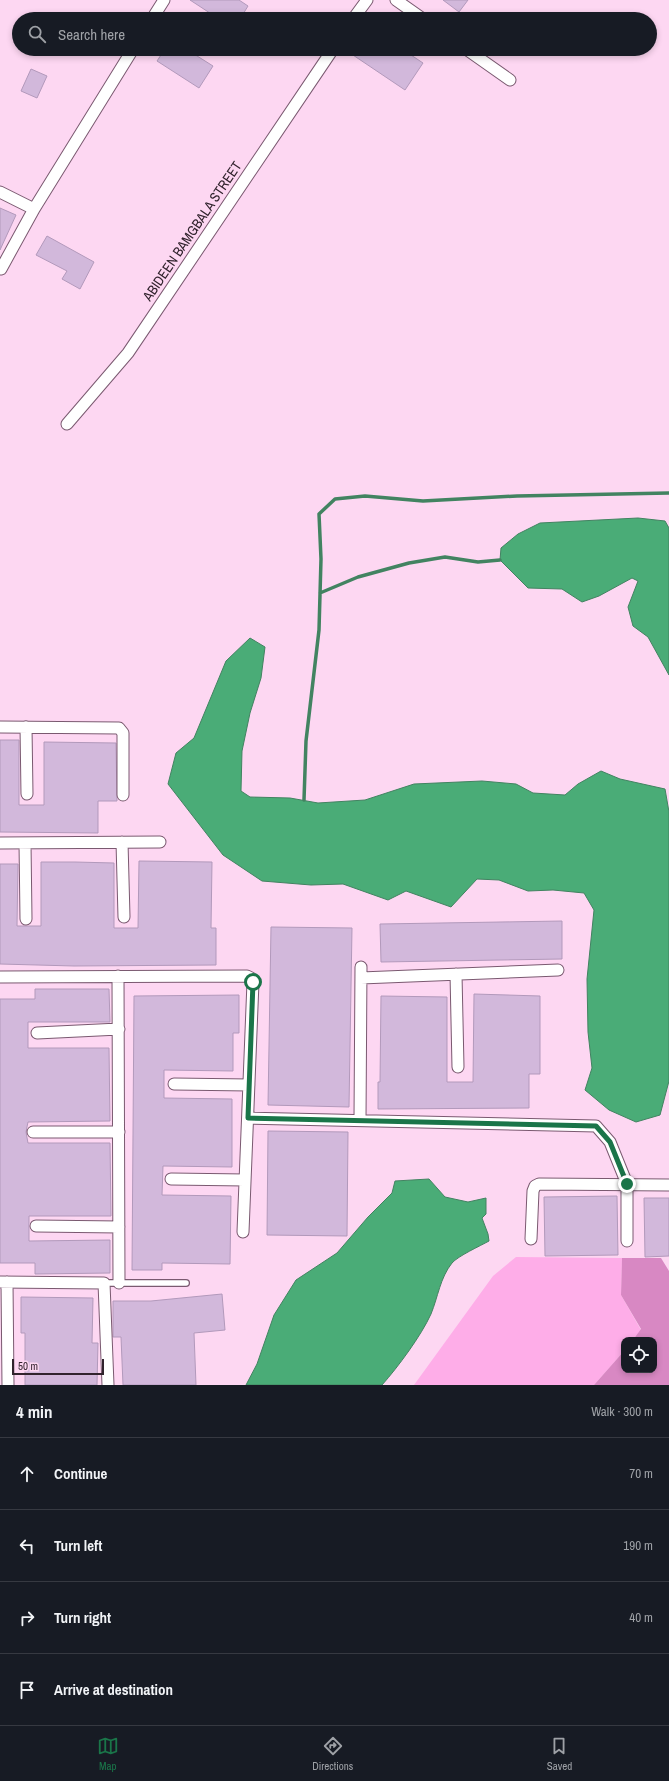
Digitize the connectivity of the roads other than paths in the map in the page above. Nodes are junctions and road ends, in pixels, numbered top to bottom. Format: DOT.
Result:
graph roads {
  1 [pos="164,0"];
  2 [pos="367,0"];
  3 [pos="396,0"];
  4 [pos="156,12"];
  5 [pos="358,12"];
  6 [pos="413,12"];
  7 [pos="130,56"];
  8 [pos="328,56"];
  9 [pos="476,56"];
  10 [pos="510,80"];
  11 [pos="0,192"];
  12 [pos="34,209"];
  13 [pos="1,269"];
  14 [pos="67,424"];
  15 [pos="0,727"];
  16 [pos="26,727"];
  17 [pos="27,794"];
  18 [pos="123,795"];
  19 [pos="122,842"];
  20 [pos="160,842"];
  21 [pos="0,843"];
  22 [pos="25,843"];
  23 [pos="124,917"];
  24 [pos="26,919"];
  25 [pos="558,970"];
  26 [pos="456,974"];
  27 [pos="118,976"];
  28 [pos="0,977"];
  29 [pos="119,1029"];
  30 [pos="37,1033"];
  31 [pos="458,1067"];
  32 [pos="174,1084"];
  33 [pos="249,1085"];
  34 [pos="248,1118"];
  35 [pos="360,1120"];
  36 [pos="34,1132"];
  37 [pos="119,1132"];
  38 [pos="171,1179"];
  39 [pos="245,1180"];
  40 [pos="627,1184"];
  41 [pos="669,1185"];
  42 [pos="36,1226"];
  43 [pos="119,1227"];
  44 [pos="243,1232"];
  45 [pos="531,1239"];
  46 [pos="627,1241"];
  47 [pos="3,1282"];
  48 [pos="104,1283"];
  49 [pos="119,1283"];
  50 [pos="186,1283"];
  51 [pos="8,1385"];
  52 [pos="108,1385"];
  1 -- 4 [label="street"];
  2 -- 5 [label="street"];
  3 -- 6 [label="street"];
  7 -- 12 [label="street"];
  8 -- 14 [label="street, ABIDEEN BAMGBALA STREET"];
  9 -- 10 [label="street"];
  11 -- 12 [label="street"];
  12 -- 13 [label="street"];
  15 -- 16 [label="street"];
  16 -- 17 [label="street"];
  16 -- 18 [label="street"];
  19 -- 20 [label="street"];
  19 -- 22 [label="street"];
  19 -- 23 [label="street"];
  21 -- 22 [label="street"];
  22 -- 24 [label="street"];
  25 -- 26 [label="street"];
  26 -- 31 [label="street"];
  26 -- 35 [label="street"];
  27 -- 28 [label="street"];
  27 -- 29 [label="street"];
  27 -- 33 [label="street"];
  29 -- 30 [label="street"];
  29 -- 37 [label="street"];
  32 -- 33 [label="street"];
  33 -- 34 [label="street"];
  34 -- 35 [label="street"];
  34 -- 39 [label="street"];
  35 -- 40 [label="street"];
  36 -- 37 [label="street"];
  37 -- 43 [label="street"];
  38 -- 39 [label="street"];
  39 -- 44 [label="street"];
  40 -- 41 [label="street"];
  40 -- 45 [label="street"];
  40 -- 46 [label="street"];
  42 -- 43 [label="street"];
  43 -- 49 [label="street"];
  47 -- 48 [label="street"];
  47 -- 51 [label="street"];
  48 -- 49 [label="lane"];
  48 -- 52 [label="street"];
  49 -- 50 [label="lane"];
}
